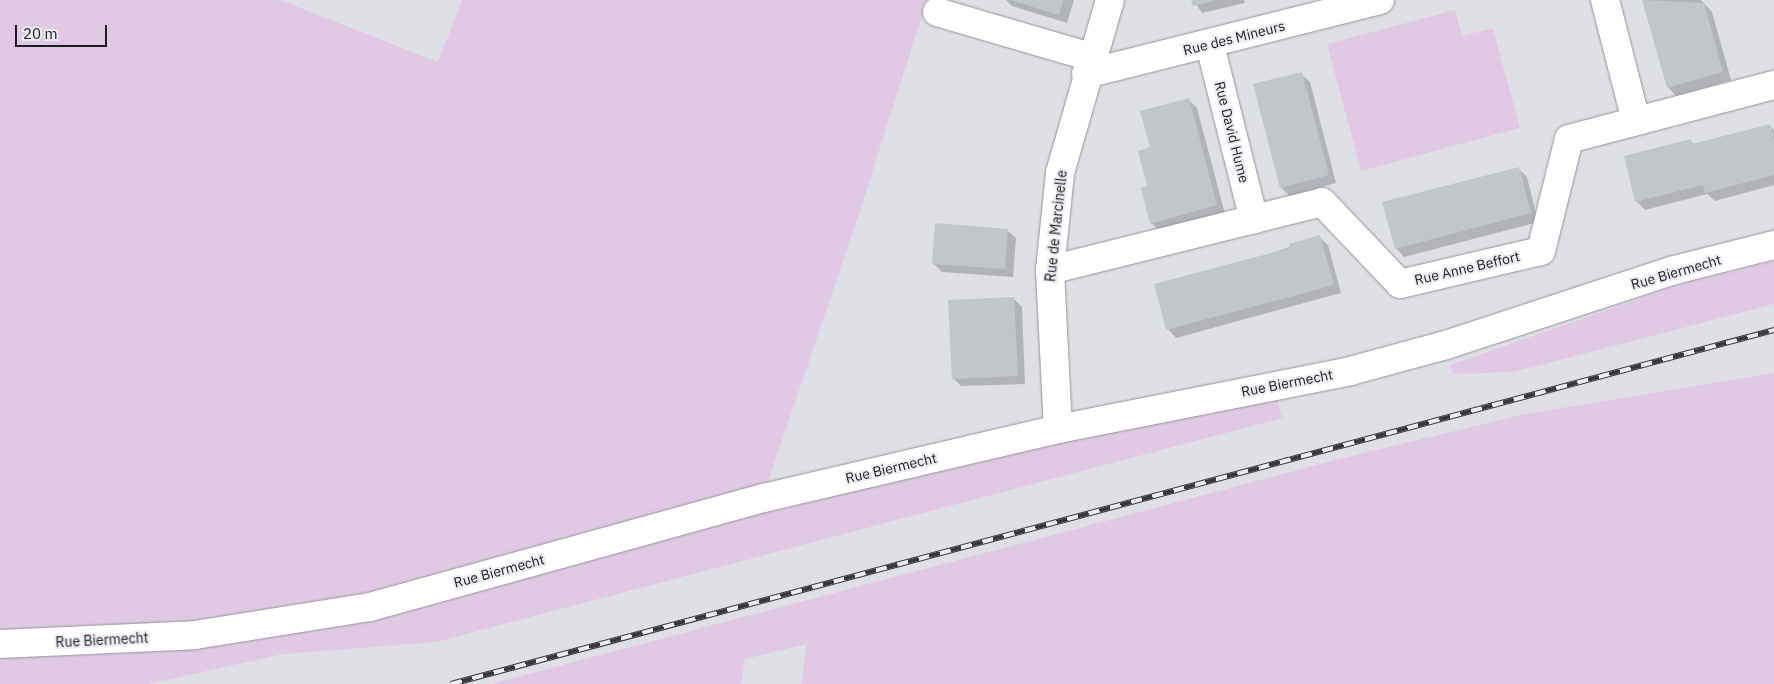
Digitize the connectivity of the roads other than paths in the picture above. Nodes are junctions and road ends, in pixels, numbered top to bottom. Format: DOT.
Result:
graph roads {
  1 [pos="1110,0"];
  2 [pos="1380,0"];
  3 [pos="1605,0"];
  4 [pos="937,12"];
  5 [pos="1210,45"];
  6 [pos="1088,66"];
  7 [pos="1774,85"];
  8 [pos="1636,121"];
  9 [pos="1254,220"];
  10 [pos="1774,245"];
  11 [pos="1050,270"];
  12 [pos="1058,429"];
  13 [pos="0,644"];
  1 -- 6 [label="street, Rue de Marcinelle"];
  2 -- 5 [label="street, Rue des Mineurs"];
  3 -- 8 [label="street"];
  4 -- 6 [label="street"];
  5 -- 6 [label="street, Rue des Mineurs"];
  5 -- 9 [label="street, Rue David Hume"];
  6 -- 11 [label="street, Rue de Marcinelle"];
  7 -- 8 [label="street, Rue Anne Beffort"];
  8 -- 9 [label="street, Rue Anne Beffort"];
  9 -- 11 [label="street, Rue Anne Beffort"];
  10 -- 12 [label="street, Rue Biermecht"];
  11 -- 12 [label="street, Rue de Marcinelle"];
  12 -- 13 [label="street, Rue Biermecht"];
}
